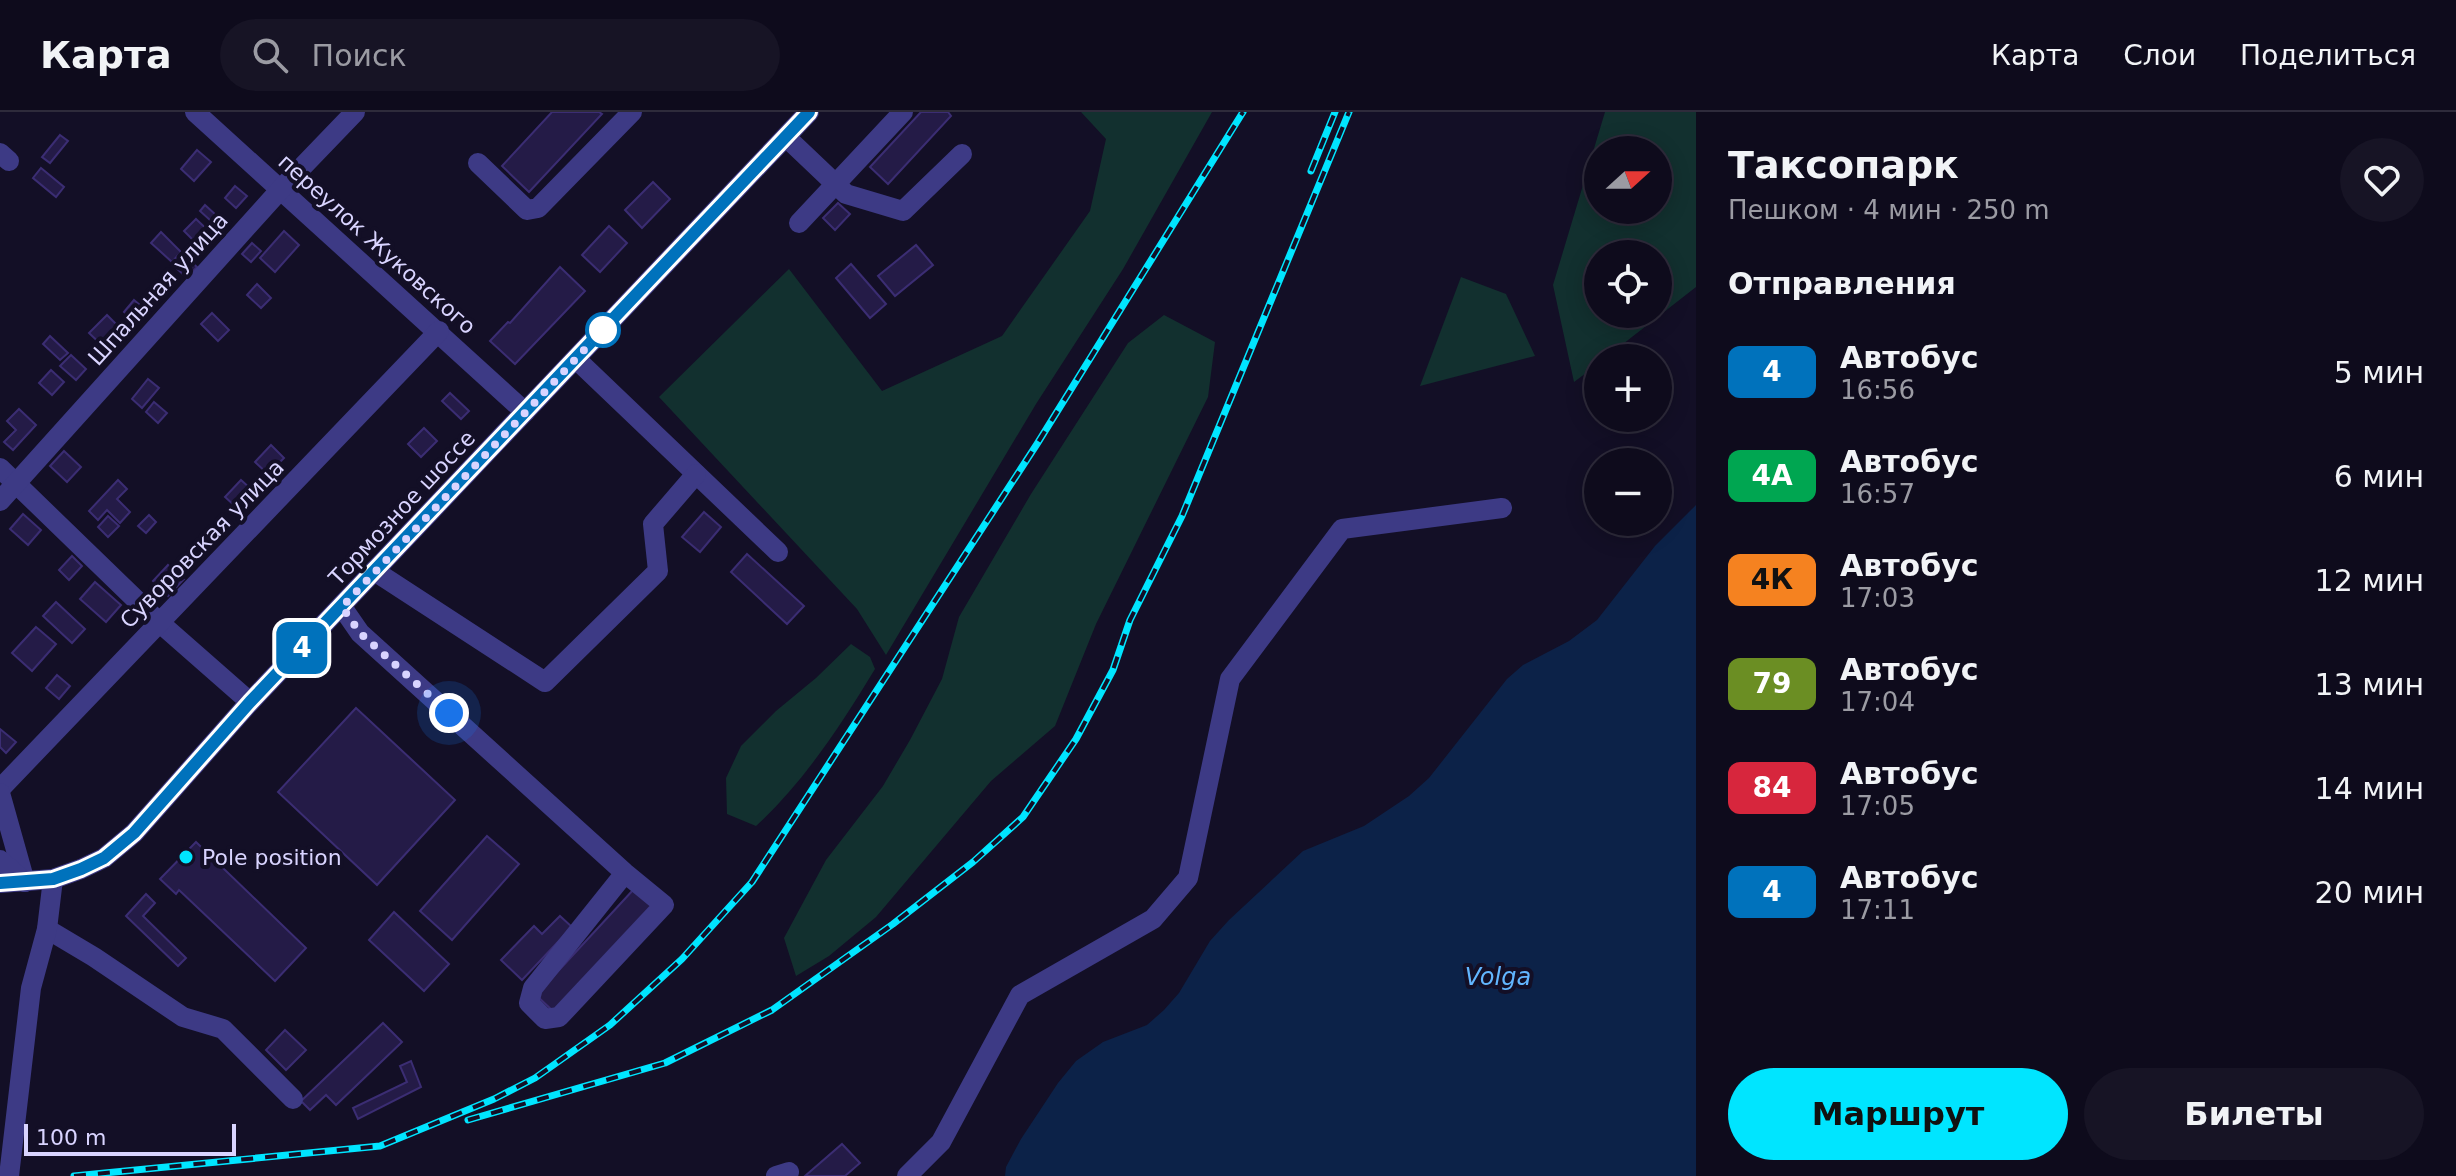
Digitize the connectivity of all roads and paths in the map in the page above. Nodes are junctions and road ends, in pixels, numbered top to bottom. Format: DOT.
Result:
graph roads {
  1 [pos="195,112"];
  2 [pos="355,112"];
  3 [pos="632,112"];
  4 [pos="779,112"];
  5 [pos="903,112"];
  6 [pos="797,125"];
  7 [pos="962,154"];
  8 [pos="478,163"];
  9 [pos="836,184"];
  10 [pos="280,190"];
  11 [pos="799,223"];
  12 [pos="439,331"];
  13 [pos="576,359"];
  14 [pos="525,412"];
  15 [pos="0,468"];
  16 [pos="696,474"];
  17 [pos="17,482"];
  18 [pos="0,501"];
  19 [pos="1502,508"];
  20 [pos="778,552"];
  21 [pos="376,572"];
  22 [pos="342,607"];
  23 [pos="160,623"];
  24 [pos="250,702"];
  25 [pos="0,791"];
  26 [pos="0,860"];
  27 [pos="625,873"];
  28 [pos="53,879"];
  29 [pos="25,882"];
  30 [pos="0,883"];
  31 [pos="47,929"];
  32 [pos="293,1099"];
  33 [pos="9,1176"];
  34 [pos="907,1176"];
  1 -- 10 [label="street, переулок Жуковского"];
  2 -- 10 [label="street, Шпальная улица"];
  3 -- 8 [label="street"];
  4 -- 6 [label="street"];
  5 -- 9 [label="street"];
  6 -- 9 [label="street"];
  6 -- 13 [label="street, Тормозное шоссе"];
  7 -- 9 [label="street"];
  9 -- 11 [label="street"];
  10 -- 12 [label="street, переулок Жуковского"];
  10 -- 17 [label="street, Шпальная улица"];
  12 -- 14 [label="street, переулок Жуковского"];
  12 -- 23 [label="street, Суворовская улица"];
  13 -- 14 [label="street, Тормозное шоссе"];
  13 -- 16 [label="street"];
  14 -- 21 [label="street, Тормозное шоссе"];
  15 -- 17 [label="street"];
  16 -- 20 [label="street"];
  16 -- 21 [label="street"];
  17 -- 18 [label="street, Шпальная улица"];
  17 -- 23 [label="street"];
  19 -- 34 [label="street"];
  21 -- 22 [label="street, Тормозное шоссе"];
  22 -- 24 [label="street, Тормозное шоссе"];
  22 -- 27 [label="street"];
  23 -- 24 [label="street"];
  23 -- 25 [label="street, Суворовская улица"];
  24 -- 28 [label="street, Тормозное шоссе"];
  25 -- 29 [label="street, Суворовская улица"];
  26 -- 29 [label="street"];
  27 -- 27 [label="street"];
  28 -- 29 [label="street, Тормозное шоссе"];
  28 -- 31 [label="street"];
  29 -- 30 [label="street, Тормозное шоссе"];
  31 -- 32 [label="street"];
  31 -- 33 [label="street"];
}
